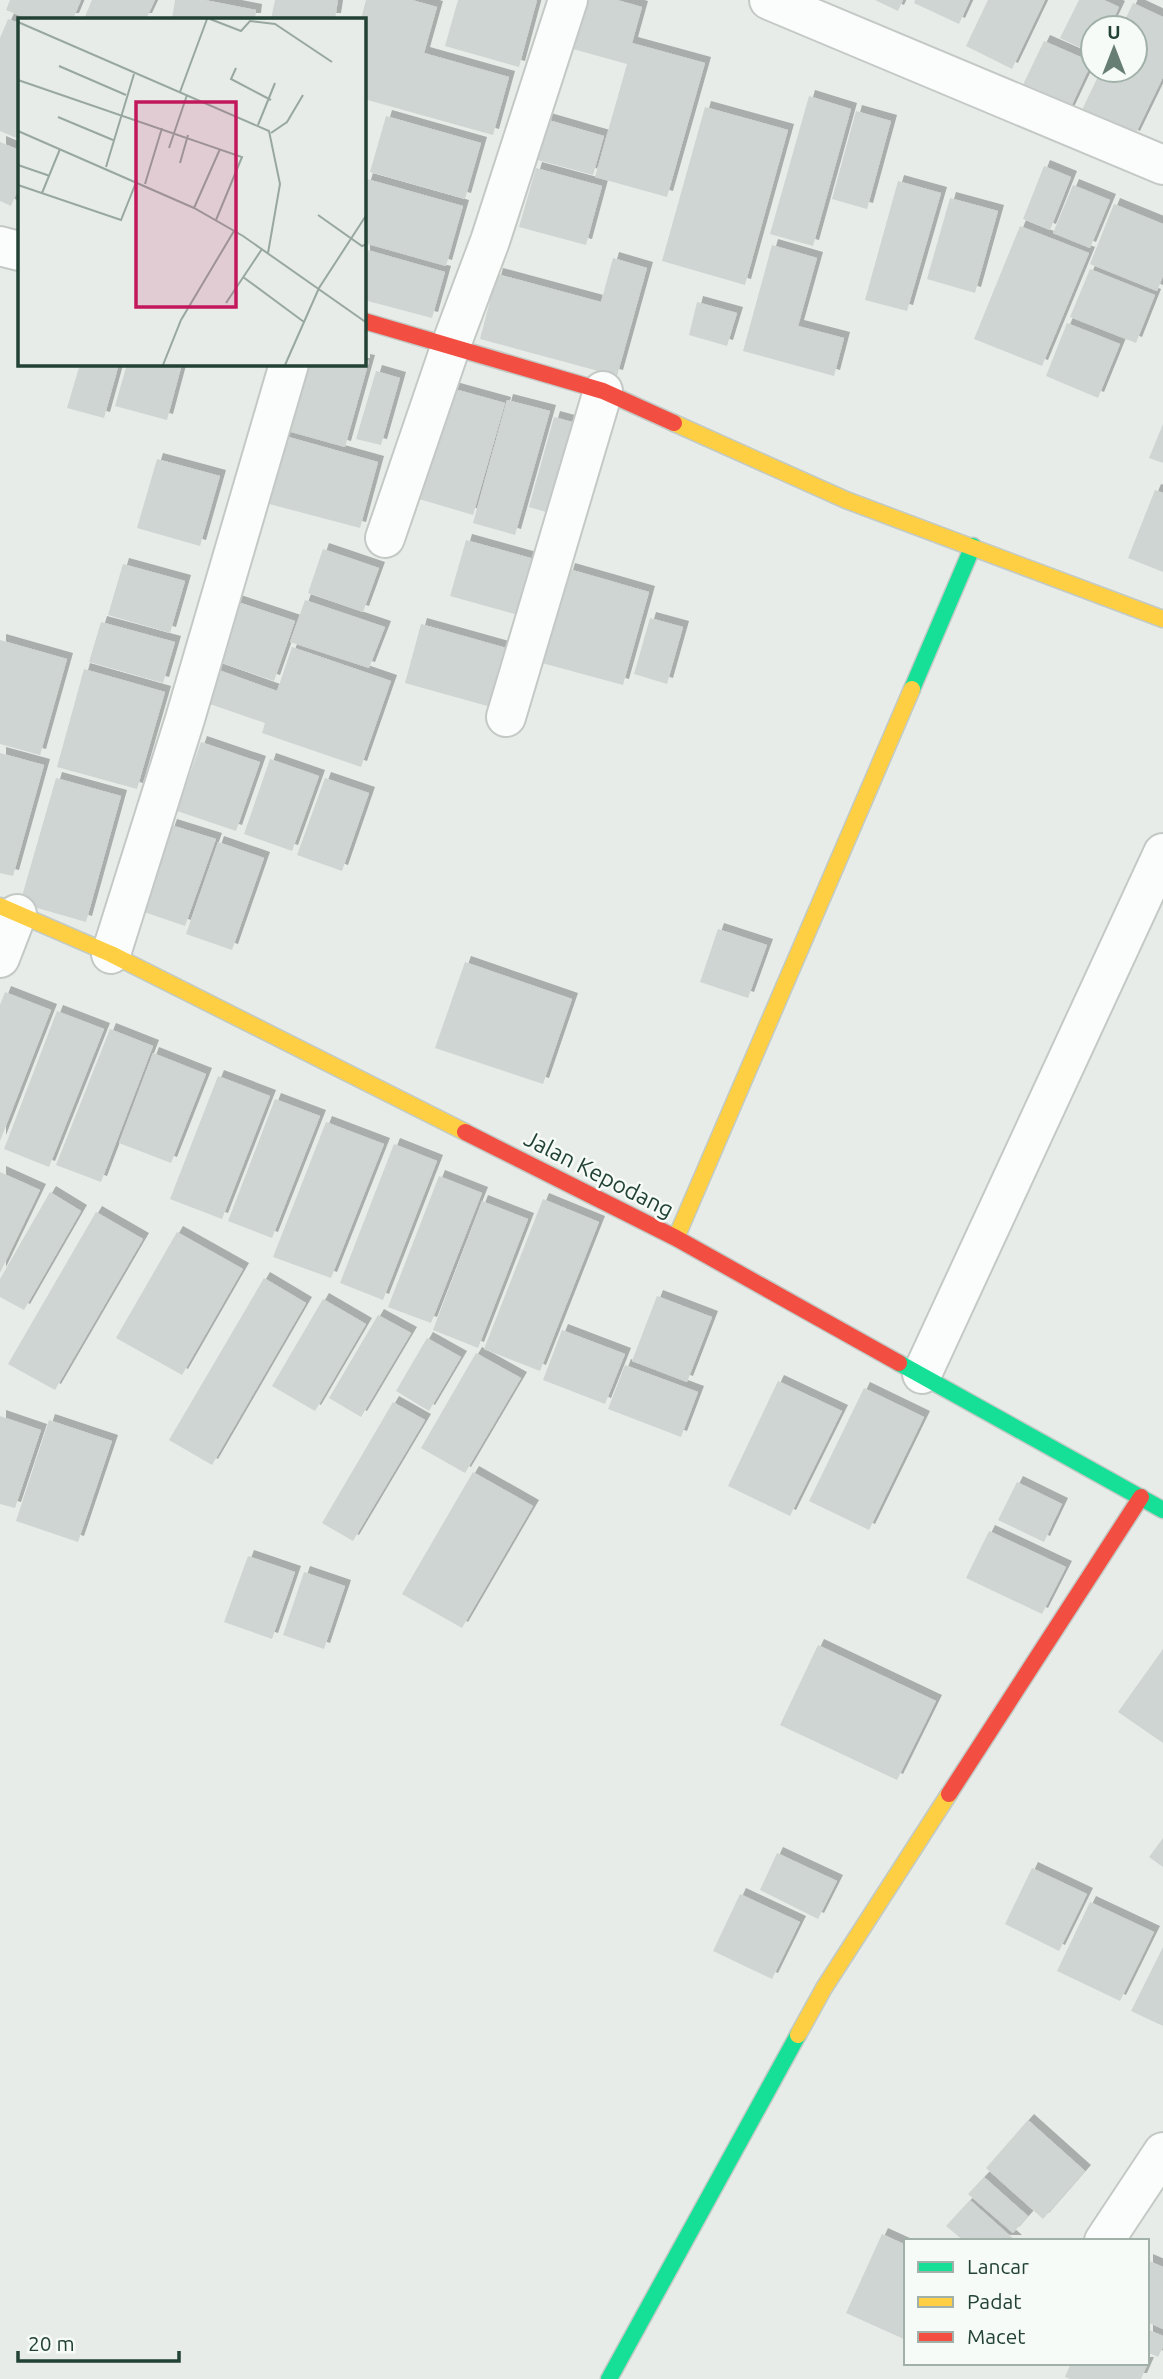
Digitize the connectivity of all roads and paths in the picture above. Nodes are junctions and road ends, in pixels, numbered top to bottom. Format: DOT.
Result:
graph roads {
  1 [pos="568,0"];
  2 [pos="769,0"];
  3 [pos="1163,165"];
  4 [pos="0,246"];
  5 [pos="18,251"];
  6 [pos="366,322"];
  7 [pos="451,345"];
  8 [pos="288,366"];
  9 [pos="603,391"];
  10 [pos="384,538"];
  11 [pos="973,546"];
  12 [pos="1163,619"];
  13 [pos="506,718"];
  14 [pos="1163,853"];
  15 [pos="9,910"];
  16 [pos="111,954"];
  17 [pos="0,958"];
  18 [pos="676,1238"];
  19 [pos="922,1374"];
  20 [pos="1141,1497"];
  21 [pos="1163,1510"];
  22 [pos="1163,2152"];
  23 [pos="1105,2239"];
  24 [pos="609,2379"];
  1 -- 7 [label="street"];
  2 -- 3 [label="street"];
  4 -- 5 [label="street"];
  6 -- 7 [label="street"];
  7 -- 9 [label="street"];
  7 -- 10 [label="street"];
  8 -- 16 [label="street"];
  9 -- 11 [label="street"];
  9 -- 13 [label="street"];
  11 -- 12 [label="street"];
  11 -- 18 [label="street"];
  14 -- 19 [label="street"];
  15 -- 16 [label="street, Jalan Kepodang"];
  15 -- 17 [label="street"];
  16 -- 18 [label="street, Jalan Kepodang"];
  18 -- 19 [label="street, Jalan Kepodang"];
  19 -- 20 [label="street, Jalan Kepodang"];
  20 -- 21 [label="street, Jalan Kepodang"];
  20 -- 24 [label="street"];
  22 -- 23 [label="street"];
}
